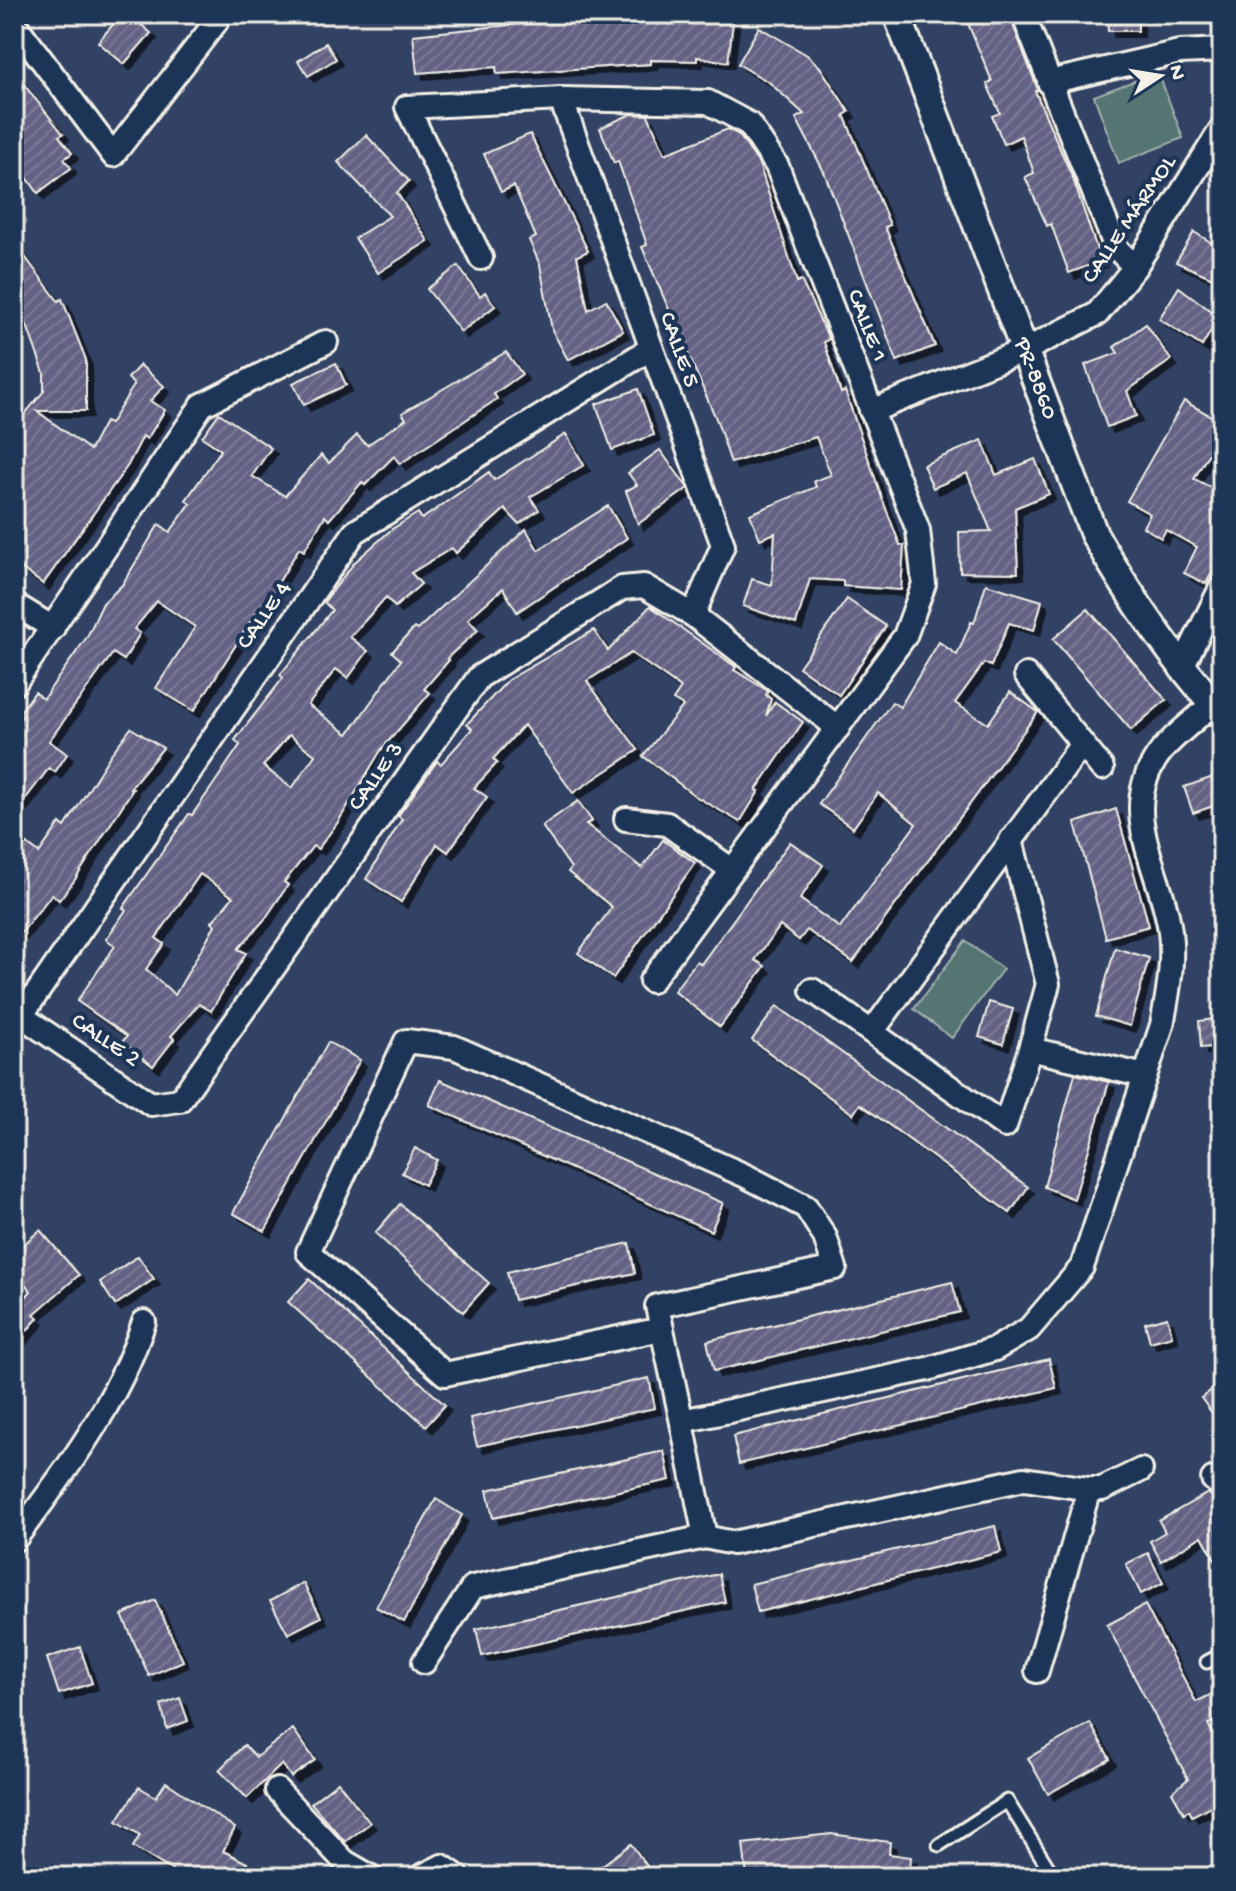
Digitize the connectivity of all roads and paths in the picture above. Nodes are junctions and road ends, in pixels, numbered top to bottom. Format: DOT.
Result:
graph roads {
  1 [pos="897,14"];
  2 [pos="1023,14"];
  3 [pos="211,17"];
  4 [pos="14,23"];
  5 [pos="1222,50"];
  6 [pos="1049,82"];
  7 [pos="561,99"];
  8 [pos="1222,128"];
  9 [pos="481,258"];
  10 [pos="1135,267"];
  11 [pos="326,342"];
  12 [pos="650,349"];
  13 [pos="1025,350"];
  14 [pos="871,411"];
  15 [pos="1222,586"];
  16 [pos="14,604"];
  17 [pos="693,615"];
  18 [pos="53,628"];
  19 [pos="1181,669"];
  20 [pos="1026,675"];
  21 [pos="14,684"];
  22 [pos="1219,704"];
  23 [pos="838,728"];
  24 [pos="1082,744"];
  25 [pos="1102,768"];
  26 [pos="626,819"];
  27 [pos="1011,840"];
  28 [pos="732,870"];
  29 [pos="651,981"];
  30 [pos="812,990"];
  31 [pos="18,1013"];
  32 [pos="872,1032"];
  33 [pos="1030,1049"];
  34 [pos="1145,1076"];
  35 [pos="171,1102"];
  36 [pos="144,1322"];
  37 [pos="662,1329"];
  38 [pos="682,1421"];
  39 [pos="1141,1470"];
  40 [pos="1089,1489"];
  41 [pos="705,1537"];
  42 [pos="14,1540"];
  43 [pos="1222,1654"];
  44 [pos="424,1662"];
  45 [pos="1207,1662"];
  46 [pos="1037,1671"];
  47 [pos="277,1790"];
  48 [pos="939,1845"];
  49 [pos="371,1877"];
  50 [pos="420,1877"];
  51 [pos="458,1877"];
  52 [pos="1054,1877"];
  1 -- 13 [label="street, PR-8860 / PR-8860"];
  2 -- 6 [label="street"];
  3 -- 4 [label="street"];
  5 -- 6 [label="street"];
  6 -- 10 [label="street"];
  7 -- 9 [label="street, CALLE 1"];
  7 -- 12 [label="street, CALLE 5"];
  7 -- 14 [label="street, CALLE 1"];
  8 -- 10 [label="street, CALLE MÁRMOL"];
  10 -- 13 [label="street, CALLE MÁRMOL"];
  11 -- 18 [label="street"];
  12 -- 17 [label="street, CALLE 5"];
  12 -- 31 [label="street, CALLE 4"];
  13 -- 14 [label="street, CALLE MÁRMOL"];
  13 -- 19 [label="street, PR-8860 / PR-8860"];
  14 -- 23 [label="street, CALLE 1"];
  15 -- 19 [label="street"];
  16 -- 18 [label="street"];
  17 -- 23 [label="street, CALLE 3"];
  17 -- 35 [label="street, CALLE 3"];
  18 -- 21 [label="street"];
  19 -- 22 [label="street, PR-8860 / PR-8860"];
  20 -- 24 [label="street"];
  22 -- 34 [label="street"];
  23 -- 28 [label="street, CALLE 1"];
  24 -- 25 [label="street"];
  24 -- 27 [label="street"];
  26 -- 28 [label="street"];
  27 -- 32 [label="street"];
  27 -- 33 [label="street"];
  28 -- 29 [label="street, CALLE 1"];
  30 -- 32 [label="street"];
  31 -- 35 [label="street, CALLE 2"];
  32 -- 33 [label="street"];
  33 -- 34 [label="street"];
  34 -- 38 [label="street"];
  36 -- 42 [label="street"];
  37 -- 37 [label="street"];
  37 -- 38 [label="street"];
  38 -- 41 [label="street"];
  39 -- 40 [label="street"];
  40 -- 41 [label="street"];
  40 -- 46 [label="street"];
  41 -- 44 [label="street"];
  43 -- 45 [label="lane"];
  47 -- 49 [label="street"];
  48 -- 52 [label="lane"];
  50 -- 51 [label="street"];
}
